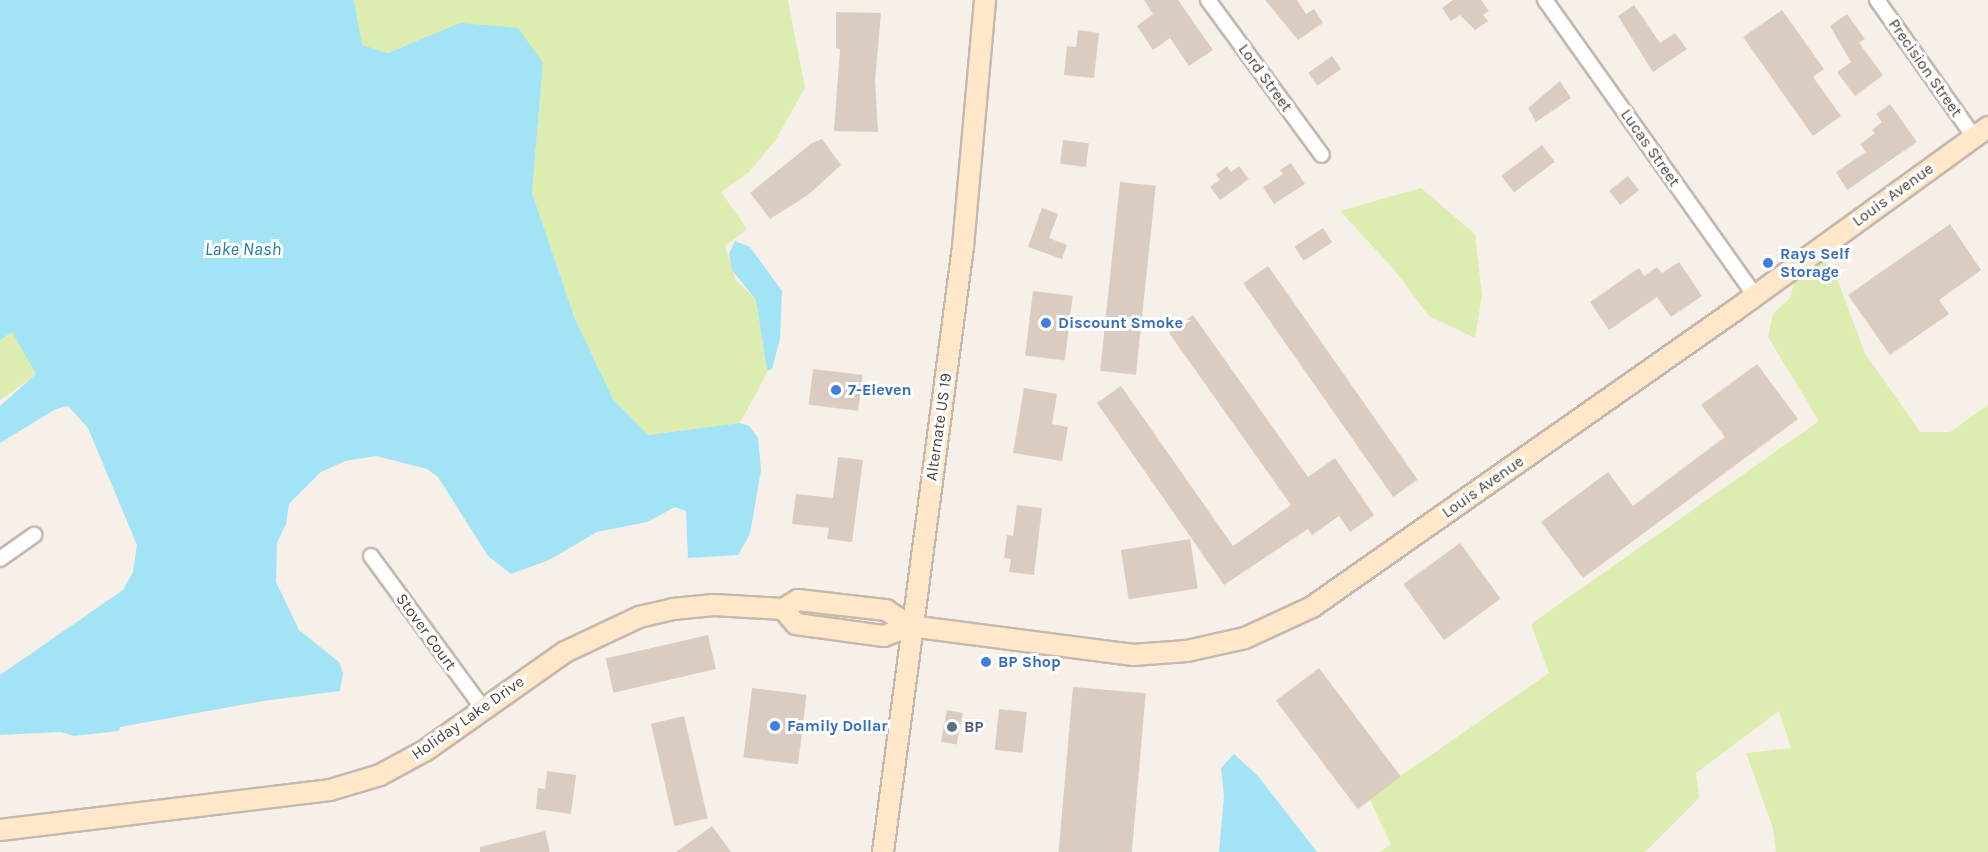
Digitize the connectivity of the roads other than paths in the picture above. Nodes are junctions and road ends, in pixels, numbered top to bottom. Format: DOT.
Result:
graph roads {
  1 [pos="985,0"];
  2 [pos="1208,0"];
  3 [pos="1545,0"];
  4 [pos="1877,0"];
  5 [pos="1981,132"];
  6 [pos="1322,155"];
  7 [pos="1755,296"];
  8 [pos="34,535"];
  9 [pos="371,556"];
  10 [pos="0,559"];
  11 [pos="910,626"];
  12 [pos="482,707"];
  13 [pos="0,830"];
  14 [pos="883,852"];
  1 -- 11 [label="street, Alternate US 19"];
  2 -- 6 [label="street, Lord Street"];
  3 -- 7 [label="street, Lucas Street"];
  4 -- 5 [label="street, Precision Street"];
  5 -- 7 [label="street, Louis Avenue"];
  7 -- 11 [label="street, Louis Avenue"];
  8 -- 10 [label="street"];
  9 -- 12 [label="street, Stover Court"];
  11 -- 12 [label="street, Holiday Lake Drive"];
  11 -- 14 [label="street, Alternate US 19"];
  12 -- 13 [label="street, Holiday Lake Drive"];
}
